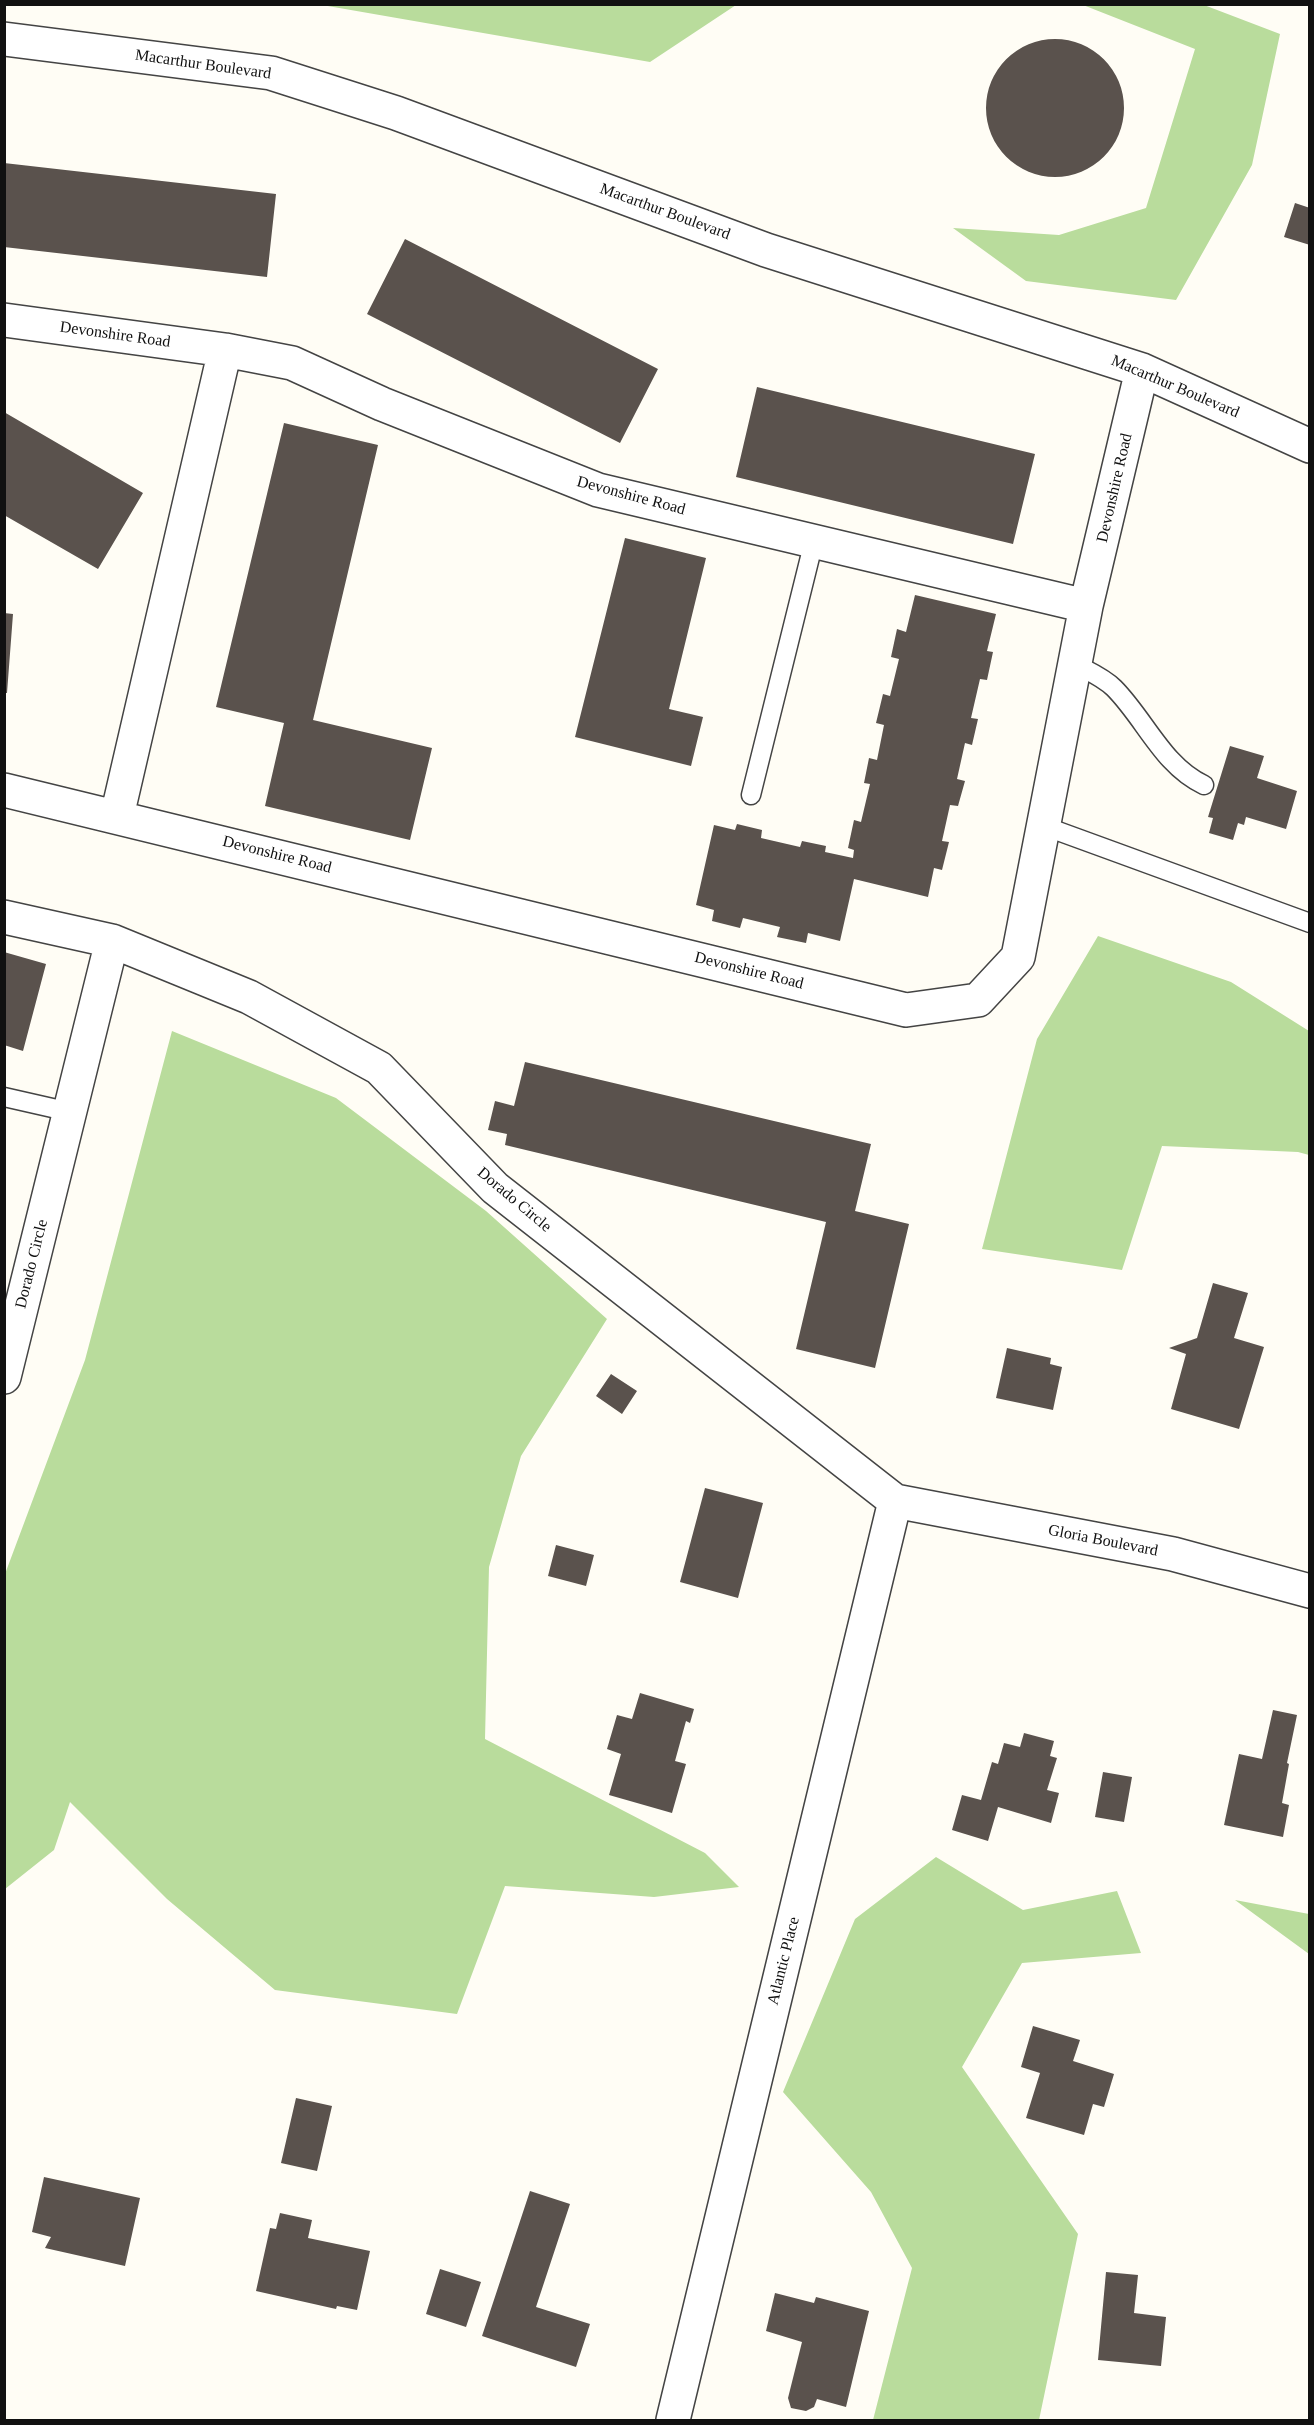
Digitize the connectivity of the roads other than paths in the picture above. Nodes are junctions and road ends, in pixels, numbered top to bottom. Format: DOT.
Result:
graph roads {
  1 [pos="4,39"];
  2 [pos="4,320"];
  3 [pos="225,350"];
  4 [pos="1142,370"];
  5 [pos="1310,446"];
  6 [pos="814,541"];
  7 [pos="1086,606"];
  8 [pos="1075,664"];
  9 [pos="1204,785"];
  10 [pos="4,789"];
  11 [pos="751,795"];
  12 [pos="117,816"];
  13 [pos="1044,826"];
  14 [pos="4,917"];
  15 [pos="1310,922"];
  16 [pos="111,941"];
  17 [pos="4,1097"];
  18 [pos="70,1112"];
  19 [pos="4,1377"];
  20 [pos="895,1501"];
  21 [pos="1310,1591"];
  22 [pos="673,2421"];
  1 -- 4 [label="street, Macarthur Boulevard"];
  2 -- 3 [label="street, Devonshire Road"];
  3 -- 6 [label="street, Devonshire Road"];
  3 -- 12 [label="street"];
  4 -- 5 [label="street, Macarthur Boulevard"];
  4 -- 7 [label="street, Devonshire Road"];
  6 -- 7 [label="street, Devonshire Road"];
  6 -- 11 [label="lane"];
  7 -- 8 [label="street, Devonshire Road"];
  8 -- 9 [label="lane"];
  8 -- 13 [label="street, Devonshire Road"];
  10 -- 12 [label="street, Devonshire Road"];
  12 -- 13 [label="street, Devonshire Road"];
  13 -- 15 [label="lane"];
  14 -- 16 [label="street, Dorado Circle"];
  16 -- 18 [label="street, Dorado Circle"];
  16 -- 20 [label="street, Dorado Circle"];
  17 -- 18 [label="lane"];
  18 -- 19 [label="street, Dorado Circle"];
  20 -- 21 [label="street, Gloria Boulevard"];
  20 -- 22 [label="street, Atlantic Place"];
}
